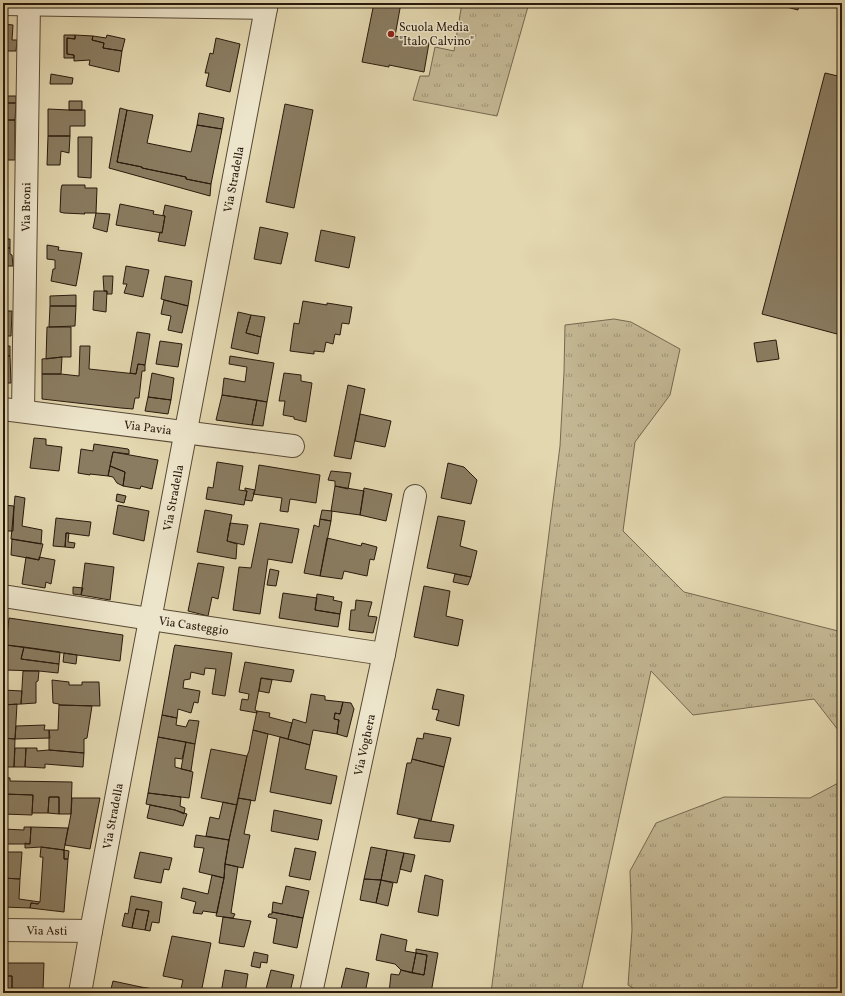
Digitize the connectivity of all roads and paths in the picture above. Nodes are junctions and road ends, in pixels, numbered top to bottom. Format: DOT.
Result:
graph roads {
  1 [pos="3,4"];
  2 [pos="29,4"];
  3 [pos="266,6"];
  4 [pos="13,410"];
  5 [pos="185,432"];
  6 [pos="293,446"];
  7 [pos="415,496"];
  8 [pos="3,596"];
  9 [pos="150,619"];
  10 [pos="384,654"];
  11 [pos="3,930"];
  12 [pos="91,930"];
  13 [pos="80,993"];
  14 [pos="312,993"];
  1 -- 2 [label="street"];
  2 -- 3 [label="street"];
  2 -- 4 [label="street, Via Broni"];
  3 -- 5 [label="street, Via Stradella"];
  4 -- 5 [label="street, Via Pavia"];
  5 -- 6 [label="street, Via Pavia"];
  5 -- 9 [label="street, Via Stradella"];
  7 -- 10 [label="street, Via Voghera"];
  8 -- 9 [label="street, Via Casteggio"];
  9 -- 10 [label="street, Via Casteggio"];
  9 -- 12 [label="street, Via Stradella"];
  10 -- 14 [label="street, Via Voghera"];
  11 -- 12 [label="street, Via Asti"];
  12 -- 13 [label="street, Via Stradella"];
}
